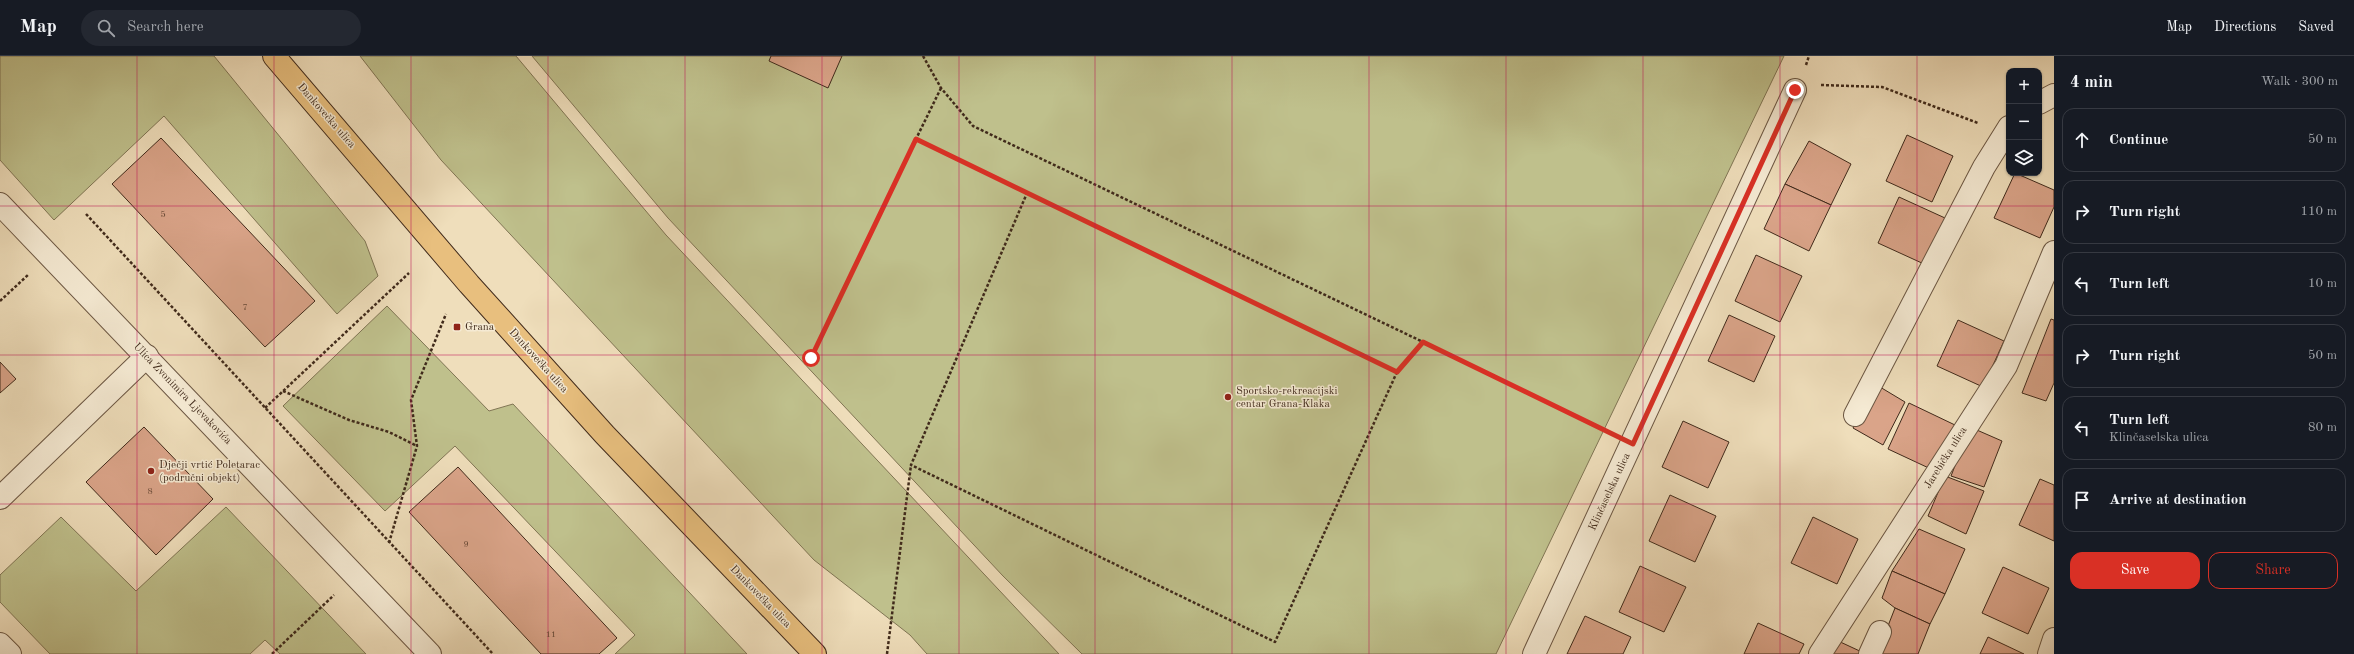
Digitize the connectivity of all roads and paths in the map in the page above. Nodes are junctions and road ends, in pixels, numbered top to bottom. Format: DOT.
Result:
graph roads {
  1 [pos="274,56"];
  2 [pos="923,56"];
  3 [pos="941,88"];
  4 [pos="1795,90"];
  5 [pos="2054,94"];
  6 [pos="2042,101"];
  7 [pos="2006,130"];
  8 [pos="2006,132"];
  9 [pos="916,139"];
  10 [pos="1027,193"];
  11 [pos="0,204"];
  12 [pos="86,214"];
  13 [pos="2054,252"];
  14 [pos="48,256"];
  15 [pos="409,272"];
  16 [pos="0,301"];
  17 [pos="446,314"];
  18 [pos="1423,342"];
  19 [pos="147,356"];
  20 [pos="811,358"];
  21 [pos="1397,372"];
  22 [pos="283,390"];
  23 [pos="264,408"];
  24 [pos="1855,415"];
  25 [pos="1633,444"];
  26 [pos="417,446"];
  27 [pos="911,465"];
  28 [pos="0,498"];
  29 [pos="389,544"];
  30 [pos="335,595"];
  31 [pos="1880,632"];
  32 [pos="2054,639"];
  33 [pos="0,644"];
  34 [pos="10,654"];
  35 [pos="272,654"];
  36 [pos="430,654"];
  37 [pos="493,654"];
  38 [pos="815,654"];
  39 [pos="887,654"];
  40 [pos="1534,654"];
  41 [pos="1820,654"];
  42 [pos="1870,654"];
  43 [pos="2049,654"];
  1 -- 38 [label="main road, Dankovečka ulica"];
  2 -- 3 [label="path"];
  3 -- 9 [label="path"];
  3 -- 18 [label="path"];
  4 -- 7 [label="path"];
  4 -- 25 [label="street, Klinčaselska ulica"];
  5 -- 6 [label="street"];
  8 -- 24 [label="street"];
  9 -- 10 [label="path"];
  9 -- 20 [label="path"];
  10 -- 21 [label="path"];
  10 -- 27 [label="path"];
  11 -- 14 [label="street, Ulica Zvonimira Ljevakovića"];
  12 -- 23 [label="path"];
  13 -- 41 [label="street, Jarebička ulica"];
  14 -- 16 [label="path"];
  14 -- 19 [label="street, Ulica Zvonimira Ljevakovića"];
  15 -- 22 [label="path"];
  17 -- 26 [label="path"];
  18 -- 21 [label="path"];
  18 -- 25 [label="path"];
  19 -- 28 [label="street"];
  19 -- 36 [label="street, Ulica Zvonimira Ljevakovića"];
  21 -- 27 [label="path"];
  22 -- 23 [label="path"];
  22 -- 26 [label="path"];
  23 -- 29 [label="path"];
  25 -- 40 [label="street, Klinčaselska ulica"];
  26 -- 29 [label="path"];
  27 -- 39 [label="path"];
  29 -- 37 [label="path"];
  30 -- 35 [label="path"];
  31 -- 42 [label="street"];
  32 -- 43 [label="street"];
  33 -- 34 [label="street"];
}
